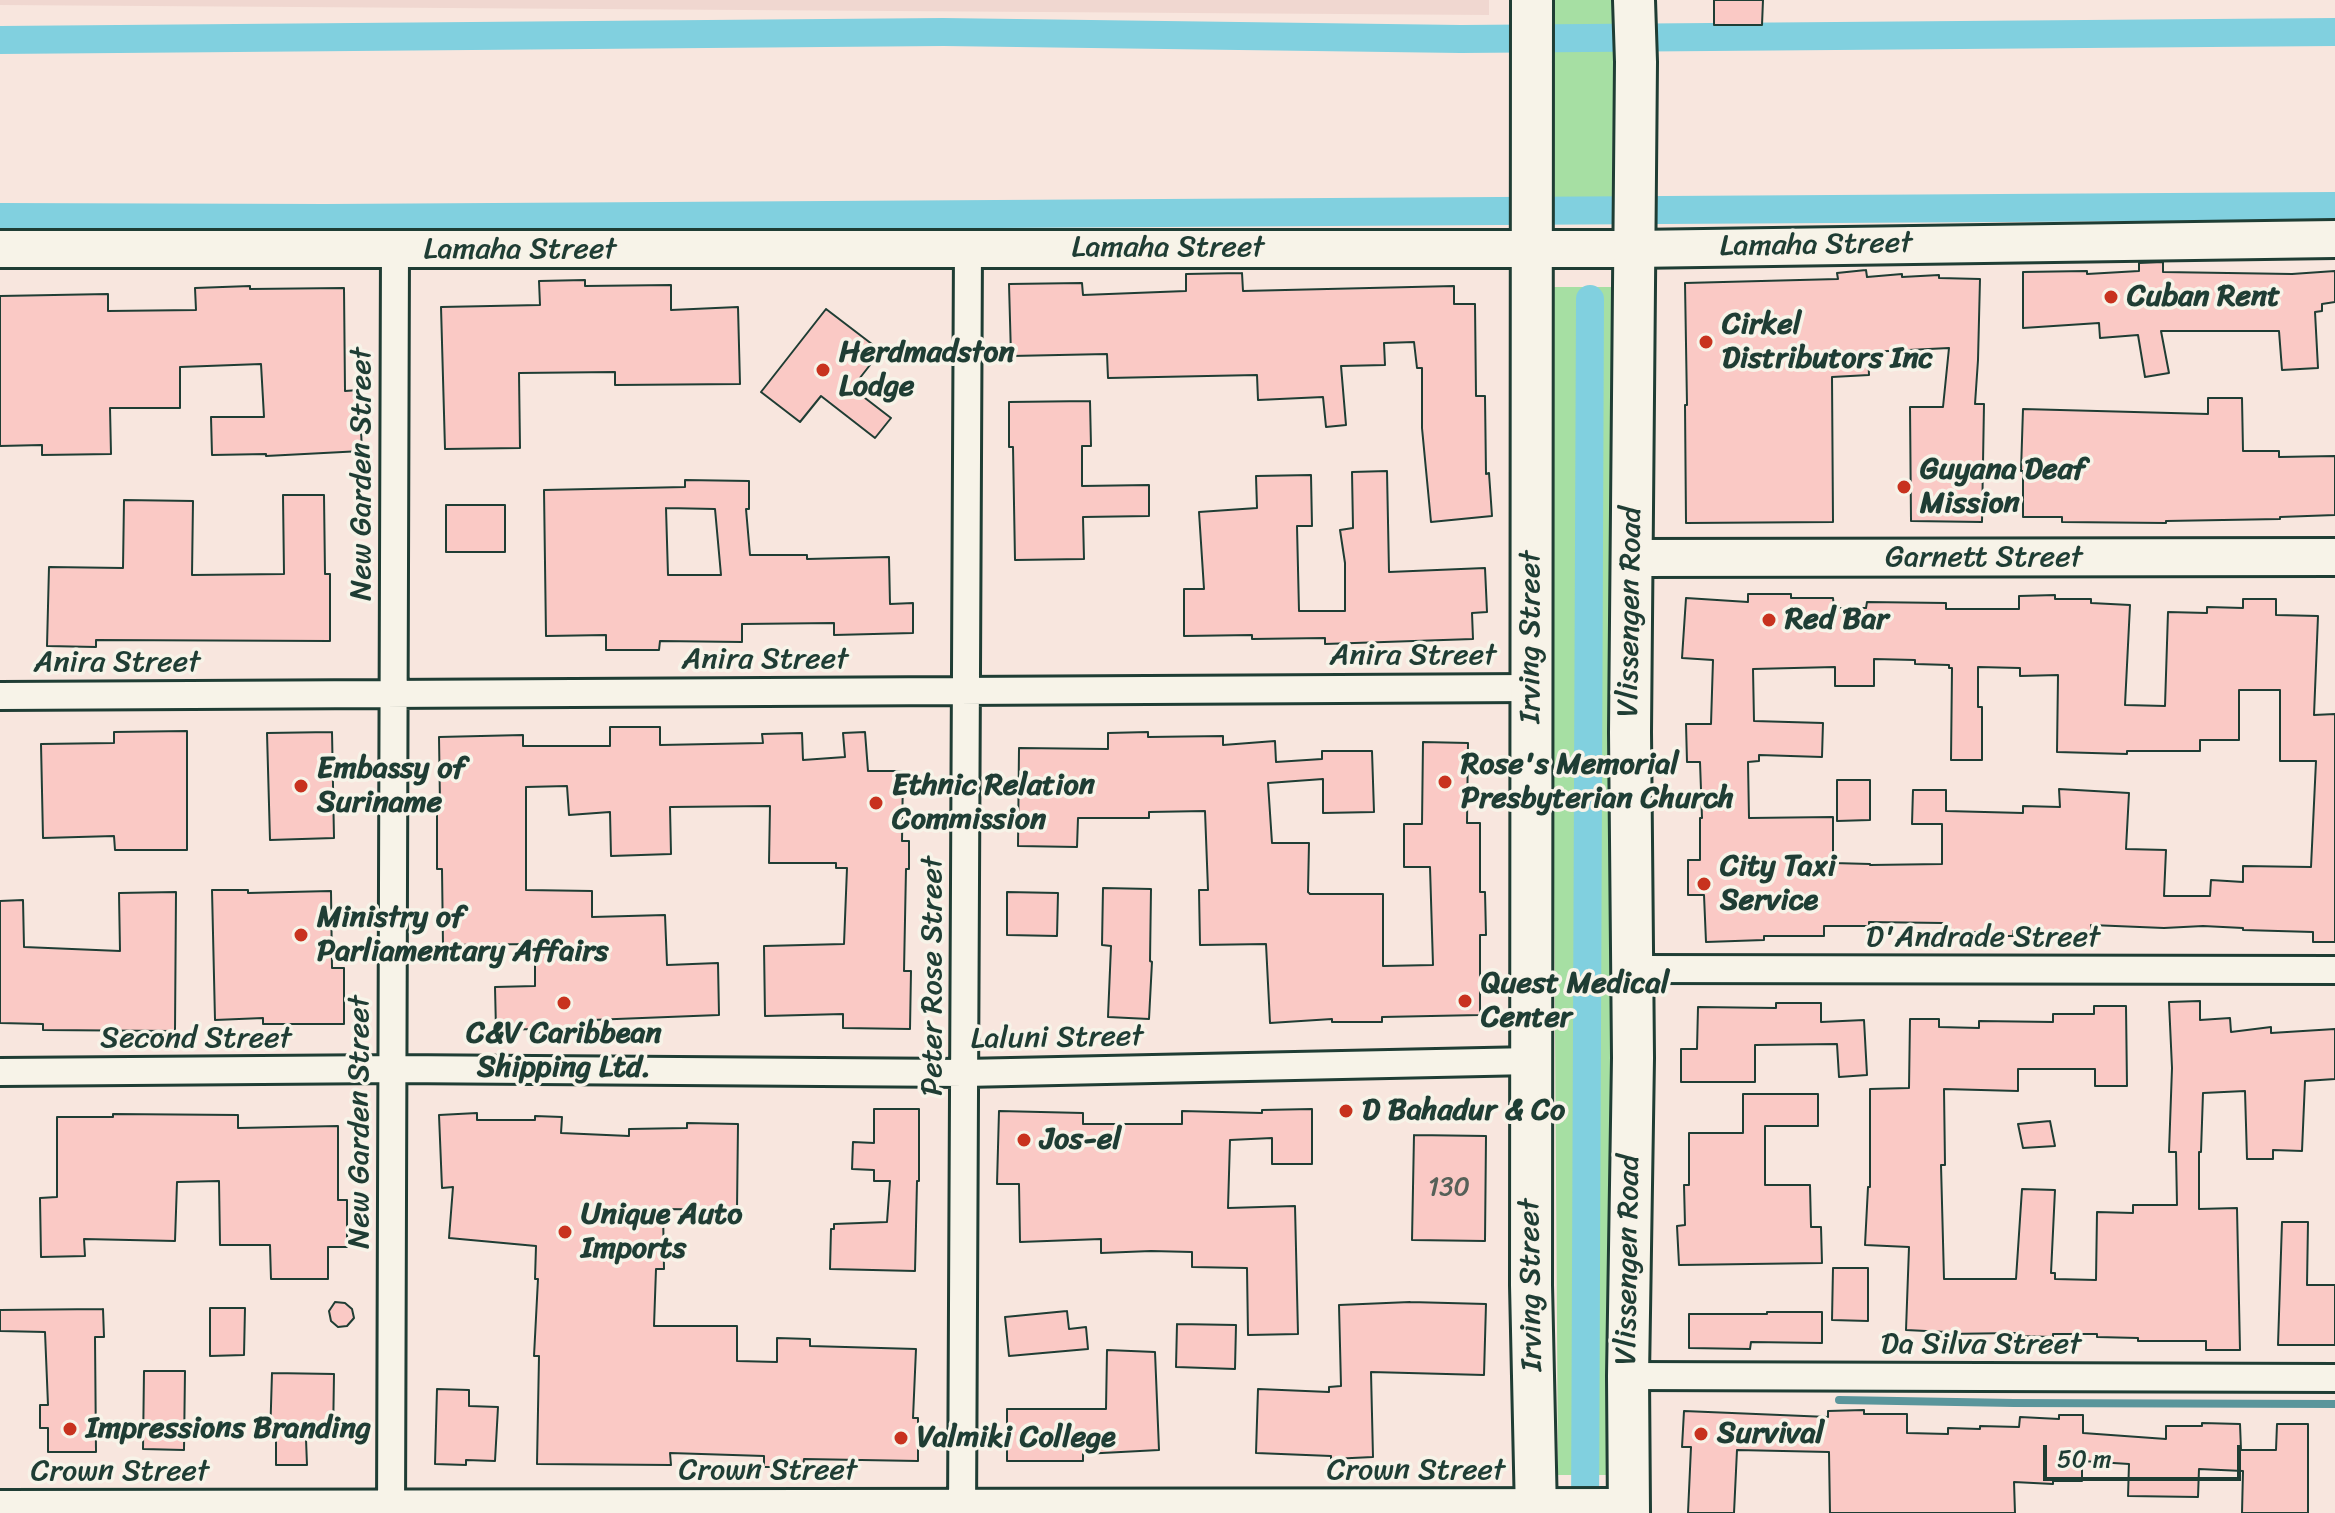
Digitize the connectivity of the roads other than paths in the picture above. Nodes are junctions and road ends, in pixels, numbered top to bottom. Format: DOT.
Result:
graph roads {
  1 [pos="1634,3"];
  2 [pos="1532,6"];
  3 [pos="1532,222"];
  4 [pos="2335,239"];
  5 [pos="968,248"];
  6 [pos="0,249"];
  7 [pos="1633,249"];
  8 [pos="395,250"];
  9 [pos="2335,557"];
  10 [pos="1633,558"];
  11 [pos="1531,688"];
  12 [pos="966,691"];
  13 [pos="394,694"];
  14 [pos="0,696"];
  15 [pos="1631,969"];
  16 [pos="2335,970"];
  17 [pos="1531,1061"];
  18 [pos="392,1069"];
  19 [pos="0,1072"];
  20 [pos="964,1073"];
  21 [pos="1628,1376"];
  22 [pos="2335,1378"];
  23 [pos="0,1504"];
  24 [pos="1542,1506"];
  25 [pos="1620,1506"];
  26 [pos="391,1508"];
  27 [pos="962,1508"];
  1 -- 7 [label="main road, Vlissengen Road"];
  2 -- 3 [label="main road, Irving Street"];
  3 -- 5 [label="street, Lamaha Street"];
  3 -- 7 [label="street, Lamaha Street"];
  3 -- 11 [label="main road, Irving Street"];
  4 -- 7 [label="street, Lamaha Street"];
  5 -- 8 [label="street, Lamaha Street"];
  5 -- 12 [label="street, Peter Rose Street"];
  6 -- 8 [label="street, Lamaha Street"];
  7 -- 10 [label="main road, Vlissengen Road"];
  8 -- 13 [label="street, New Garden Street"];
  9 -- 10 [label="street, Garnett Street"];
  10 -- 15 [label="main road, Vlissengen Road"];
  11 -- 12 [label="street, Anira Street"];
  11 -- 17 [label="main road, Irving Street"];
  12 -- 13 [label="street, Anira Street"];
  12 -- 20 [label="street, Peter Rose Street"];
  13 -- 14 [label="street, Anira Street"];
  13 -- 18 [label="street, New Garden Street"];
  15 -- 16 [label="street, D'Andrade Street"];
  15 -- 21 [label="main road, Vlissengen Road"];
  17 -- 20 [label="street, Laluni Street"];
  17 -- 24 [label="main road, Irving Street"];
  18 -- 19 [label="street, Second Street"];
  18 -- 20 [label="street, Laluni Street"];
  18 -- 26 [label="street, New Garden Street"];
  20 -- 27 [label="street, Peter Rose Street"];
  21 -- 22 [label="street, Da Silva Street"];
  21 -- 25 [label="main road, Vlissengen Road"];
  23 -- 26 [label="street, Crown Street"];
  24 -- 25 [label="street, Crown Street"];
  24 -- 27 [label="street, Crown Street"];
  26 -- 27 [label="street, Crown Street"];
}
